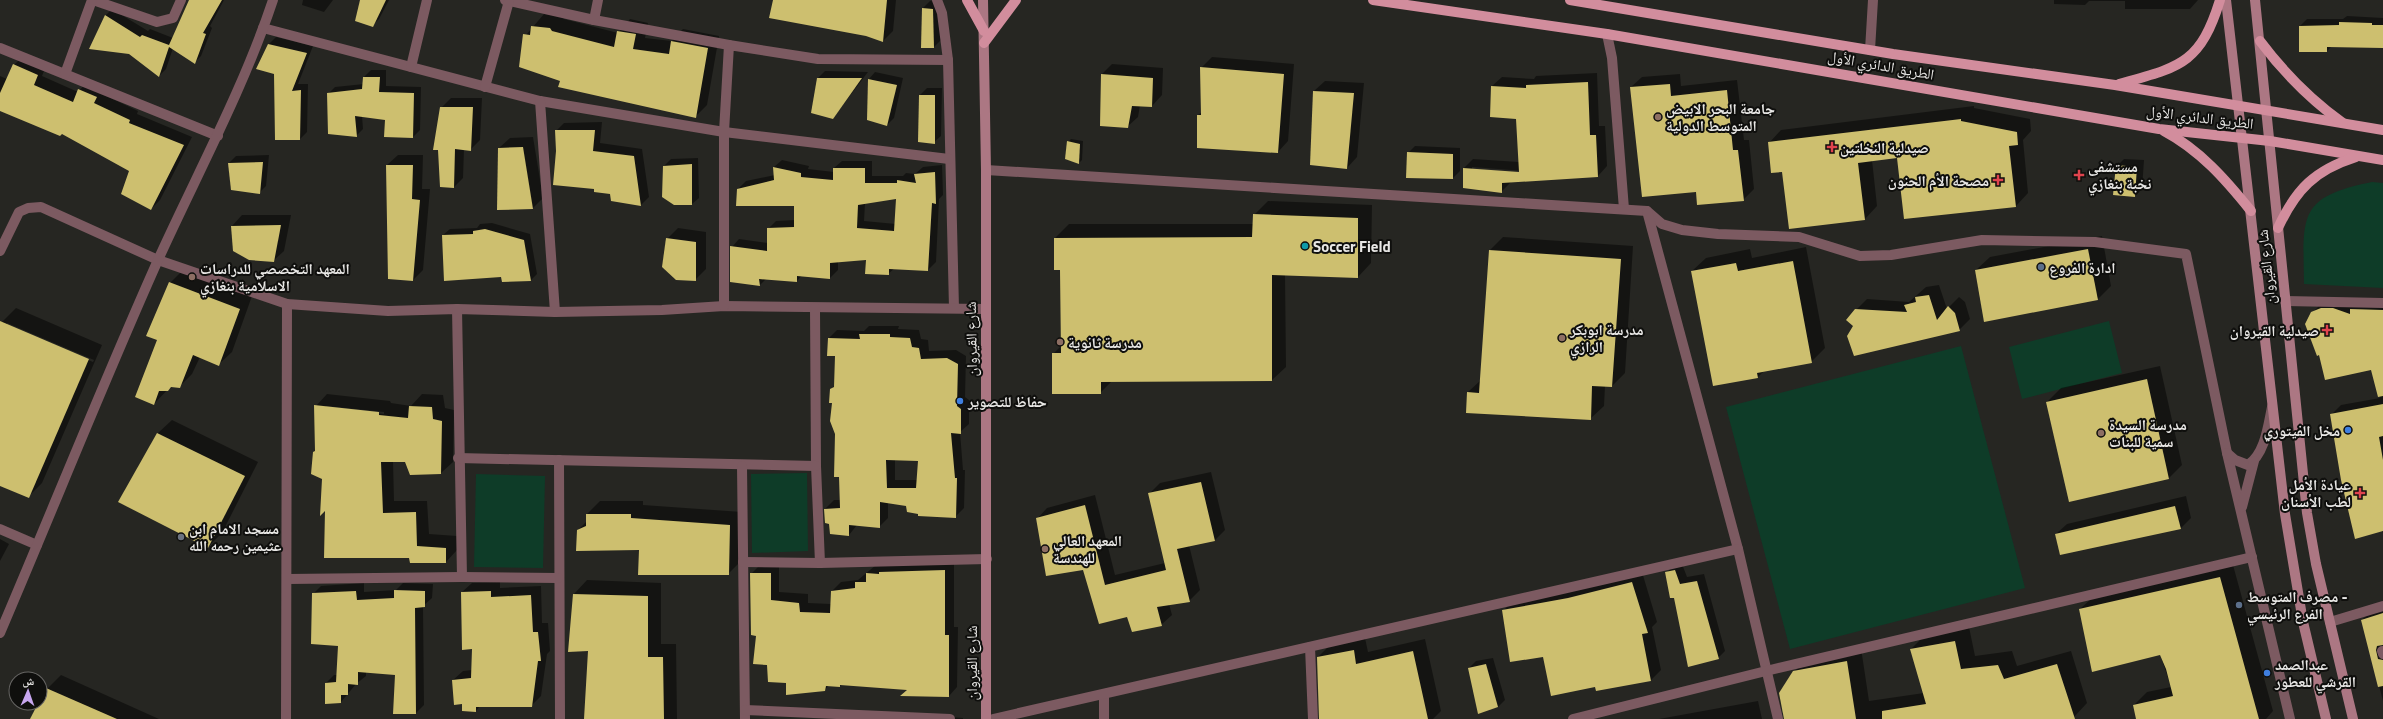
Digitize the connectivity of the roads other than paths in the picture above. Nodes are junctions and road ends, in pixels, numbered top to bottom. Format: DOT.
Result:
graph roads {
  1 [pos="93,0"];
  2 [pos="181,0"];
  3 [pos="272,0"];
  4 [pos="428,0"];
  5 [pos="598,0"];
  6 [pos="937,0"];
  7 [pos="966,0"];
  8 [pos="983,0"];
  9 [pos="1016,0"];
  10 [pos="1373,0"];
  11 [pos="1570,0"];
  12 [pos="1873,0"];
  13 [pos="2220,0"];
  14 [pos="2226,0"];
  15 [pos="2255,0"];
  16 [pos="507,1"];
  17 [pos="594,20"];
  18 [pos="263,28"];
  19 [pos="984,31"];
  20 [pos="1607,34"];
  21 [pos="2260,41"];
  22 [pos="984,43"];
  23 [pos="729,45"];
  24 [pos="0,48"];
  25 [pos="1870,50"];
  26 [pos="948,60"];
  27 [pos="411,67"];
  28 [pos="65,74"];
  29 [pos="2116,85"];
  30 [pos="485,87"];
  31 [pos="540,101"];
  32 [pos="2239,106"];
  33 [pos="2267,110"];
  34 [pos="2347,125"];
  35 [pos="2159,128"];
  36 [pos="2383,130"];
  37 [pos="724,132"];
  38 [pos="218,136"];
  39 [pos="2242,137"];
  40 [pos="2270,141"];
  41 [pos="2358,156"];
  42 [pos="949,159"];
  43 [pos="2383,160"];
  44 [pos="986,170"];
  45 [pos="1624,209"];
  46 [pos="1648,211"];
  47 [pos="2251,211"];
  48 [pos="2278,228"];
  49 [pos="0,251"];
  50 [pos="158,260"];
  51 [pos="2284,301"];
  52 [pos="2383,303"];
  53 [pos="287,304"];
  54 [pos="724,306"];
  55 [pos="814,308"];
  56 [pos="954,308"];
  57 [pos="457,309"];
  58 [pos="985,309"];
  59 [pos="555,312"];
  60 [pos="2273,404"];
  61 [pos="2227,453"];
  62 [pos="458,458"];
  63 [pos="559,460"];
  64 [pos="2254,461"];
  65 [pos="742,466"];
  66 [pos="816,466"];
  67 [pos="2241,512"];
  68 [pos="0,529"];
  69 [pos="37,545"];
  70 [pos="1738,549"];
  71 [pos="2252,557"];
  72 [pos="987,559"];
  73 [pos="742,562"];
  74 [pos="820,563"];
  75 [pos="462,577"];
  76 [pos="558,578"];
  77 [pos="288,579"];
  78 [pos="2383,606"];
  79 [pos="2330,622"];
  80 [pos="0,633"];
  81 [pos="1310,647"];
  82 [pos="1766,671"];
  83 [pos="1104,695"];
  84 [pos="745,714"];
  85 [pos="827,716"];
  86 [pos="286,719"];
  87 [pos="560,719"];
  88 [pos="950,719"];
  89 [pos="986,719"];
  90 [pos="993,719"];
  91 [pos="1104,719"];
  92 [pos="1313,719"];
  93 [pos="1573,719"];
  94 [pos="1778,719"];
  95 [pos="2290,719"];
  96 [pos="2326,719"];
  97 [pos="2353,719"];
  1 -- 2 [label="street"];
  1 -- 28 [label="street"];
  3 -- 18 [label="street"];
  4 -- 27 [label="street"];
  5 -- 17 [label="street"];
  6 -- 26 [label="street"];
  7 -- 19 [label="main road"];
  8 -- 19 [label="main road, شارع القيروان"];
  9 -- 22 [label="main road"];
  10 -- 20 [label="main road, الطريق الدائري الأول"];
  11 -- 25 [label="main road, الطريق الدائري الأول"];
  12 -- 25 [label="street"];
  13 -- 29 [label="main road"];
  14 -- 32 [label="main road, شارع القيروان"];
  15 -- 21 [label="main road, شارع القيروان"];
  16 -- 17 [label="street"];
  16 -- 30 [label="street"];
  17 -- 23 [label="street"];
  18 -- 27 [label="street"];
  18 -- 38 [label="street"];
  19 -- 22 [label="main road, شارع القيروان"];
  20 -- 35 [label="main road, الطريق الدائري الأول"];
  20 -- 45 [label="street"];
  21 -- 33 [label="main road, شارع القيروان"];
  21 -- 34 [label="main road"];
  22 -- 44 [label="main road, شارع القيروان"];
  23 -- 26 [label="street"];
  23 -- 37 [label="street"];
  24 -- 28 [label="street"];
  25 -- 29 [label="main road, الطريق الدائري الأول"];
  26 -- 42 [label="street"];
  27 -- 30 [label="street"];
  28 -- 38 [label="street"];
  29 -- 32 [label="main road, الطريق الدائري الأول"];
  30 -- 31 [label="street"];
  31 -- 37 [label="street"];
  31 -- 59 [label="street"];
  32 -- 33 [label="main road, الطريق الدائري الأول"];
  32 -- 39 [label="main road, شارع القيروان"];
  33 -- 34 [label="main road, الطريق الدائري الأول"];
  33 -- 40 [label="main road, شارع القيروان"];
  34 -- 36 [label="main road, الطريق الدائري الأول"];
  35 -- 39 [label="main road, الطريق الدائري الأول"];
  35 -- 47 [label="main road"];
  37 -- 42 [label="street"];
  37 -- 54 [label="street"];
  38 -- 50 [label="street"];
  39 -- 40 [label="main road, الطريق الدائري الأول"];
  39 -- 47 [label="main road, شارع القيروان"];
  40 -- 41 [label="main road, الطريق الدائري الأول"];
  40 -- 48 [label="main road, شارع القيروان"];
  41 -- 43 [label="main road, الطريق الدائري الأول"];
  41 -- 48 [label="main road"];
  42 -- 56 [label="street"];
  44 -- 45 [label="street"];
  44 -- 58 [label="main road, شارع القيروان"];
  45 -- 46 [label="street"];
  46 -- 61 [label="street"];
  46 -- 70 [label="street"];
  47 -- 60 [label="main road, شارع القيروان"];
  48 -- 51 [label="main road, شارع القيروان"];
  49 -- 50 [label="street"];
  50 -- 53 [label="street"];
  50 -- 69 [label="street"];
  51 -- 52 [label="street"];
  51 -- 79 [label="main road, شارع القيروان"];
  53 -- 57 [label="street"];
  53 -- 77 [label="street"];
  54 -- 55 [label="street"];
  54 -- 59 [label="street"];
  55 -- 56 [label="street"];
  55 -- 66 [label="street"];
  56 -- 58 [label="street"];
  57 -- 59 [label="street"];
  57 -- 62 [label="street"];
  58 -- 72 [label="main road, شارع القيروان"];
  60 -- 64 [label="street"];
  60 -- 96 [label="main road, شارع القيروان"];
  61 -- 64 [label="street"];
  61 -- 67 [label="street"];
  62 -- 63 [label="street"];
  62 -- 75 [label="street"];
  63 -- 65 [label="street"];
  63 -- 76 [label="street"];
  64 -- 67 [label="street"];
  65 -- 66 [label="street"];
  65 -- 73 [label="street"];
  66 -- 74 [label="street"];
  67 -- 71 [label="street"];
  68 -- 69 [label="street"];
  69 -- 80 [label="street"];
  70 -- 81 [label="street"];
  70 -- 82 [label="street"];
  71 -- 82 [label="street"];
  71 -- 95 [label="street"];
  72 -- 74 [label="street"];
  72 -- 89 [label="main road, شارع القيروان"];
  73 -- 74 [label="street"];
  73 -- 84 [label="street"];
  75 -- 76 [label="street"];
  75 -- 77 [label="street"];
  76 -- 87 [label="street"];
  77 -- 86 [label="street"];
  78 -- 79 [label="street"];
  79 -- 97 [label="main road, شارع القيروان"];
  81 -- 83 [label="street"];
  81 -- 92 [label="street"];
  82 -- 93 [label="street"];
  82 -- 94 [label="street"];
  83 -- 90 [label="street"];
  83 -- 91 [label="street"];
  84 -- 85 [label="street"];
  85 -- 88 [label="street"];
}
